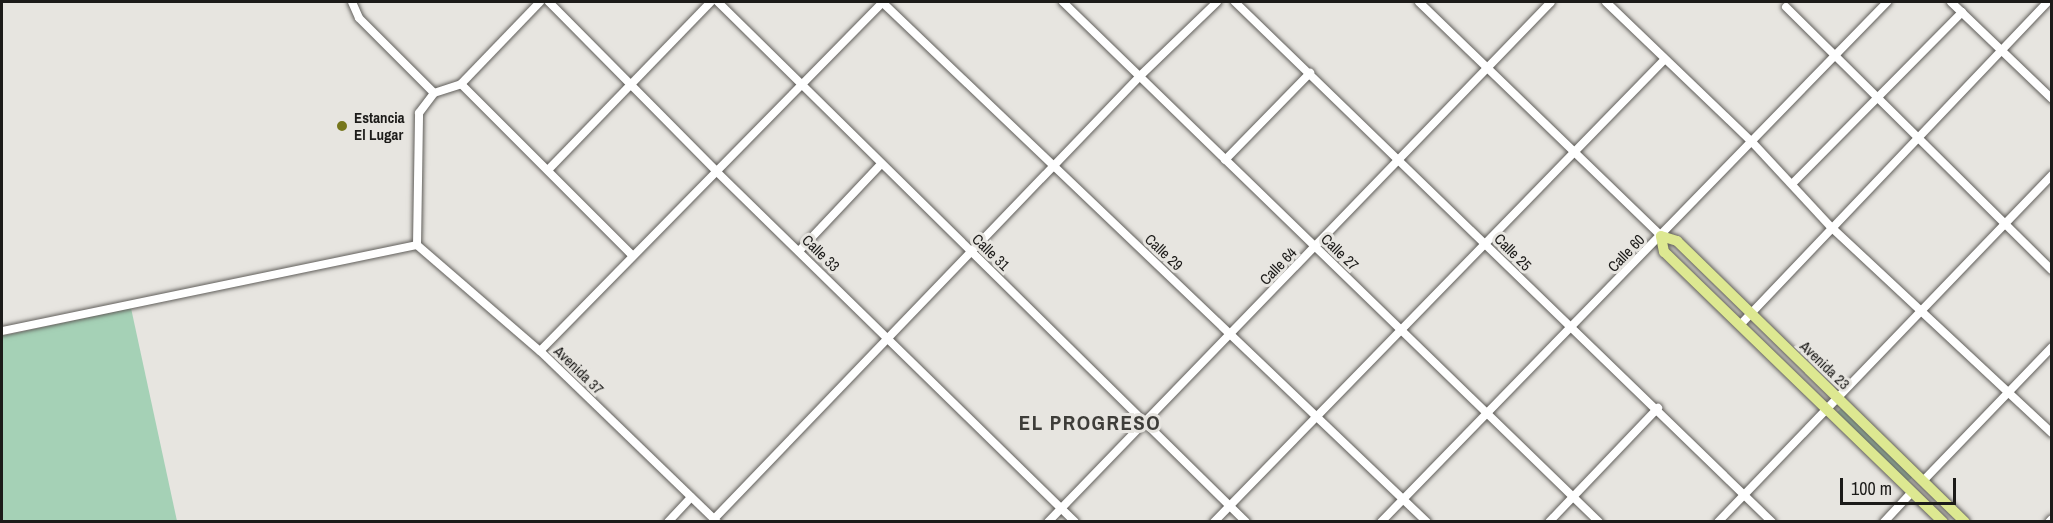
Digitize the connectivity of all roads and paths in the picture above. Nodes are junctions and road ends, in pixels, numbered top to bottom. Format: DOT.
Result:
graph roads {
  1 [pos="352,2"];
  2 [pos="540,2"];
  3 [pos="549,2"];
  4 [pos="711,2"];
  5 [pos="718,2"];
  6 [pos="883,2"];
  7 [pos="1063,2"];
  8 [pos="1217,2"];
  9 [pos="1235,2"];
  10 [pos="1419,2"];
  11 [pos="1551,2"];
  12 [pos="1606,2"];
  13 [pos="1887,2"];
  14 [pos="1951,2"];
  15 [pos="2049,2"];
  16 [pos="1786,7"];
  17 [pos="1962,12"];
  18 [pos="2002,50"];
  19 [pos="1835,56"];
  20 [pos="1665,59"];
  21 [pos="1488,68"];
  22 [pos="1310,73"];
  23 [pos="1140,76"];
  24 [pos="461,84"];
  25 [pos="802,84"];
  26 [pos="630,85"];
  27 [pos="434,93"];
  28 [pos="1879,96"];
  29 [pos="2052,99"];
  30 [pos="1919,135"];
  31 [pos="1752,142"];
  32 [pos="1575,152"];
  33 [pos="1226,160"];
  34 [pos="1400,160"];
  35 [pos="881,164"];
  36 [pos="1055,166"];
  37 [pos="548,170"];
  38 [pos="717,171"];
  39 [pos="2052,175"];
  40 [pos="1792,184"];
  41 [pos="2004,222"];
  42 [pos="1832,227"];
  43 [pos="1661,237"];
  44 [pos="417,244"];
  45 [pos="1485,244"];
  46 [pos="1315,247"];
  47 [pos="799,251"];
  48 [pos="971,252"];
  49 [pos="633,256"];
  50 [pos="2052,270"];
  51 [pos="1920,310"];
  52 [pos="1751,313"];
  53 [pos="1740,325"];
  54 [pos="1571,329"];
  55 [pos="1401,330"];
  56 [pos="2,331"];
  57 [pos="1231,334"];
  58 [pos="889,336"];
  59 [pos="2052,348"];
  60 [pos="540,351"];
  61 [pos="2008,392"];
  62 [pos="1838,398"];
  63 [pos="1658,408"];
  64 [pos="1827,409"];
  65 [pos="1487,413"];
  66 [pos="1317,414"];
  67 [pos="1145,422"];
  68 [pos="2052,434"];
  69 [pos="1923,480"];
  70 [pos="1912,492"];
  71 [pos="1744,495"];
  72 [pos="1573,496"];
  73 [pos="691,497"];
  74 [pos="1403,498"];
  75 [pos="1230,506"];
  76 [pos="1061,508"];
  77 [pos="716,520"];
  78 [pos="668,522"];
  79 [pos="1048,522"];
  80 [pos="1075,522"];
  81 [pos="1214,522"];
  82 [pos="1246,522"];
  83 [pos="1382,522"];
  84 [pos="1427,522"];
  85 [pos="1549,522"];
  86 [pos="1599,522"];
  87 [pos="1718,522"];
  88 [pos="1772,522"];
  89 [pos="1884,522"];
  90 [pos="1943,522"];
  91 [pos="1965,522"];
  1 -- 27 [label="street"];
  2 -- 24 [label="street"];
  3 -- 26 [label="street, Calle 33"];
  4 -- 26 [label="street"];
  5 -- 25 [label="street, Calle 31"];
  6 -- 25 [label="street"];
  6 -- 36 [label="street, Calle 29"];
  7 -- 23 [label="street, Calle 27"];
  8 -- 23 [label="street"];
  9 -- 22 [label="street, Calle 25"];
  10 -- 21 [label="street, Avenida 23"];
  11 -- 21 [label="street, Calle 64"];
  12 -- 20 [label="street"];
  13 -- 19 [label="street, Calle 60"];
  14 -- 17 [label="street"];
  15 -- 18 [label="street"];
  16 -- 19 [label="street"];
  17 -- 18 [label="street"];
  17 -- 28 [label="street"];
  18 -- 29 [label="street"];
  18 -- 30 [label="street"];
  19 -- 28 [label="street"];
  19 -- 31 [label="street, Calle 60"];
  20 -- 31 [label="street"];
  20 -- 32 [label="street"];
  21 -- 32 [label="street, Avenida 23"];
  21 -- 34 [label="street, Calle 64"];
  22 -- 33 [label="street"];
  22 -- 34 [label="street, Calle 25"];
  23 -- 33 [label="street, Calle 27"];
  23 -- 36 [label="street"];
  24 -- 27 [label="street"];
  24 -- 37 [label="street"];
  25 -- 35 [label="street, Calle 31"];
  25 -- 38 [label="street"];
  26 -- 37 [label="street"];
  26 -- 38 [label="street, Calle 33"];
  27 -- 44 [label="street"];
  28 -- 30 [label="street"];
  28 -- 40 [label="street"];
  30 -- 41 [label="street"];
  30 -- 42 [label="street"];
  31 -- 40 [label="street"];
  31 -- 43 [label="street, Calle 60"];
  32 -- 43 [label="street, Avenida 23"];
  32 -- 45 [label="street"];
  33 -- 46 [label="street, Calle 27"];
  34 -- 45 [label="street, Calle 25"];
  34 -- 46 [label="street, Calle 64"];
  35 -- 47 [label="street"];
  35 -- 48 [label="street, Calle 31"];
  36 -- 48 [label="street"];
  36 -- 57 [label="street, Calle 29"];
  37 -- 49 [label="street"];
  38 -- 47 [label="street, Calle 33"];
  38 -- 49 [label="street"];
  39 -- 41 [label="street"];
  40 -- 42 [label="street"];
  41 -- 50 [label="street"];
  41 -- 51 [label="street"];
  42 -- 51 [label="street"];
  42 -- 52 [label="street"];
  43 -- 52 [label="main road, Avenida 23"];
  43 -- 53 [label="main road, Avenida 23"];
  43 -- 54 [label="street, Calle 60"];
  44 -- 56 [label="street"];
  44 -- 60 [label="street, Avenida 37"];
  45 -- 54 [label="street, Calle 25"];
  45 -- 55 [label="street"];
  46 -- 55 [label="street, Calle 27"];
  46 -- 57 [label="street, Calle 64"];
  47 -- 58 [label="street, Calle 33"];
  48 -- 58 [label="street"];
  48 -- 67 [label="street, Calle 31"];
  49 -- 60 [label="street"];
  51 -- 61 [label="street"];
  51 -- 62 [label="street"];
  52 -- 53 [label="street"];
  52 -- 62 [label="main road, Avenida 23"];
  53 -- 64 [label="main road, Avenida 23"];
  54 -- 63 [label="street, Calle 25"];
  54 -- 65 [label="street, Calle 60"];
  55 -- 65 [label="street, Calle 27"];
  55 -- 66 [label="street"];
  57 -- 66 [label="street, Calle 29"];
  57 -- 67 [label="street, Calle 64"];
  58 -- 76 [label="street, Calle 33"];
  58 -- 77 [label="street"];
  59 -- 61 [label="street"];
  60 -- 73 [label="street, Avenida 37"];
  61 -- 68 [label="street"];
  61 -- 69 [label="street"];
  62 -- 64 [label="street"];
  62 -- 69 [label="main road, Avenida 23"];
  63 -- 71 [label="street, Calle 25"];
  63 -- 72 [label="street"];
  64 -- 70 [label="main road, Avenida 23"];
  64 -- 71 [label="street"];
  65 -- 72 [label="street, Calle 27"];
  65 -- 74 [label="street, Calle 60"];
  66 -- 74 [label="street, Calle 29"];
  66 -- 75 [label="street"];
  67 -- 75 [label="street, Calle 31"];
  67 -- 76 [label="street, Calle 64"];
  69 -- 70 [label="main road"];
  69 -- 91 [label="main road, Avenida 23"];
  70 -- 89 [label="street"];
  70 -- 90 [label="main road, Avenida 23"];
  71 -- 87 [label="street"];
  71 -- 88 [label="street, Calle 25"];
  72 -- 85 [label="street"];
  72 -- 86 [label="street, Calle 27"];
  73 -- 77 [label="street, Avenida 37"];
  73 -- 78 [label="street"];
  74 -- 83 [label="street, Calle 60"];
  74 -- 84 [label="street, Calle 29"];
  75 -- 81 [label="street"];
  75 -- 82 [label="street, Calle 31"];
  76 -- 79 [label="street, Calle 64"];
  76 -- 80 [label="street, Calle 33"];
}
